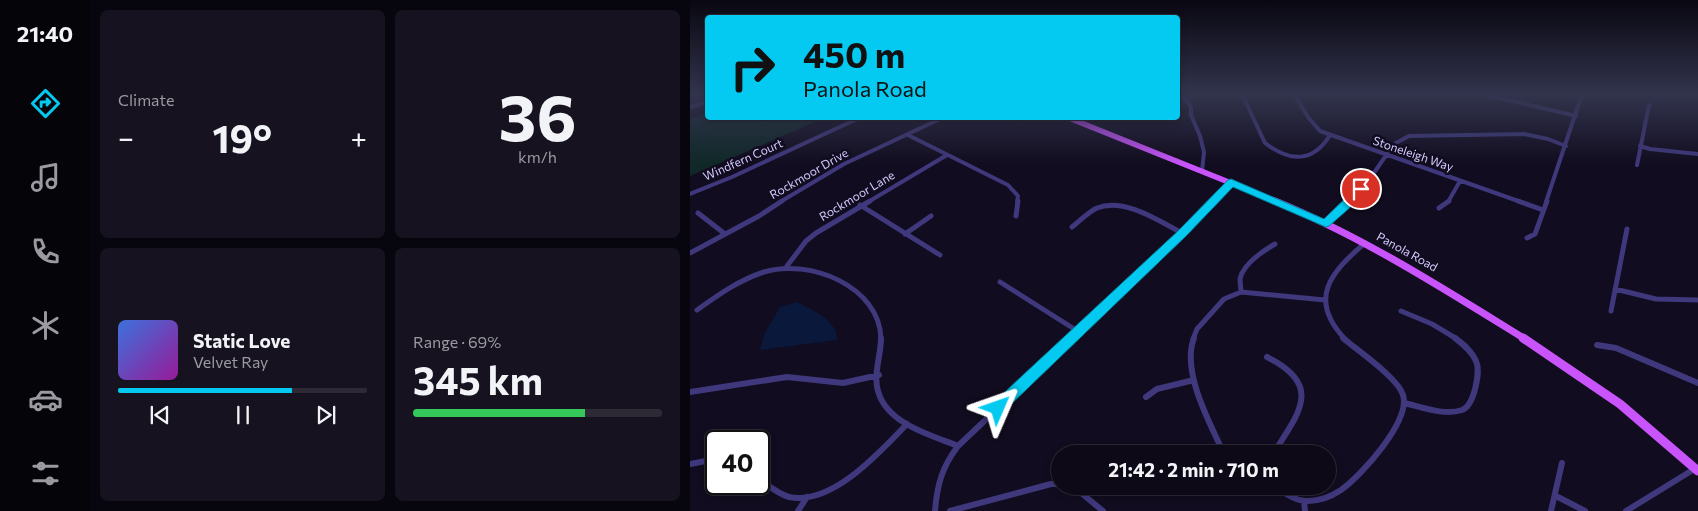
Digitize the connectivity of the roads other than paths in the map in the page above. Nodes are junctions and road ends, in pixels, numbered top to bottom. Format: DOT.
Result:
graph roads {
  1 [pos="1192,118"];
  2 [pos="1253,118"];
  3 [pos="1309,118"];
  4 [pos="1575,118"];
  5 [pos="1647,118"];
  6 [pos="855,120"];
  7 [pos="938,120"];
  8 [pos="1073,120"];
  9 [pos="908,135"];
  10 [pos="1330,135"];
  11 [pos="1566,146"];
  12 [pos="1640,146"];
  13 [pos="1698,154"];
  14 [pos="947,155"];
  15 [pos="1386,155"];
  16 [pos="1637,165"];
  17 [pos="1202,171"];
  18 [pos="1460,181"];
  19 [pos="1231,182"];
  20 [pos="690,194"];
  21 [pos="860,205"];
  22 [pos="1439,208"];
  23 [pos="1544,210"];
  24 [pos="698,213"];
  25 [pos="931,216"];
  26 [pos="1016,216"];
  27 [pos="1326,223"];
  28 [pos="1072,227"];
  29 [pos="1627,229"];
  30 [pos="724,234"];
  31 [pos="906,234"];
  32 [pos="1182,234"];
  33 [pos="1527,238"];
  34 [pos="1275,244"];
  35 [pos="1365,244"];
  36 [pos="690,253"];
  37 [pos="940,255"];
  38 [pos="787,266"];
  39 [pos="1000,282"];
  40 [pos="1615,289"];
  41 [pos="1241,292"];
  42 [pos="1325,300"];
  43 [pos="1698,300"];
  44 [pos="697,310"];
  45 [pos="1401,311"];
  46 [pos="1611,311"];
  47 [pos="1079,332"];
  48 [pos="1597,345"];
  49 [pos="1267,356"];
  50 [pos="878,375"];
  51 [pos="1194,380"];
  52 [pos="1698,383"];
  53 [pos="690,392"];
  54 [pos="1146,397"];
  55 [pos="1404,403"];
  56 [pos="907,424"];
  57 [pos="1220,445"];
  58 [pos="1278,445"];
  59 [pos="958,446"];
  60 [pos="705,461"];
  61 [pos="1562,463"];
  62 [pos="690,464"];
  63 [pos="1697,469"];
  64 [pos="1051,484"];
  65 [pos="770,486"];
  66 [pos="1084,495"];
  67 [pos="1289,495"];
  68 [pos="807,496"];
  69 [pos="1556,496"];
  70 [pos="1304,501"];
  71 [pos="798,511"];
  72 [pos="935,511"];
  73 [pos="950,511"];
  74 [pos="1104,511"];
  75 [pos="1305,511"];
  76 [pos="1552,511"];
  77 [pos="1585,511"];
  78 [pos="1626,511"];
  1 -- 17 [label="street"];
  2 -- 10 [label="street"];
  3 -- 10 [label="street, Stoneleigh Way"];
  4 -- 11 [label="street"];
  5 -- 12 [label="street"];
  6 -- 20 [label="street, Windfern Court"];
  7 -- 9 [label="street, Rockmoor Drive"];
  8 -- 17 [label="main road, Panola Road"];
  9 -- 14 [label="street"];
  9 -- 30 [label="street, Rockmoor Drive"];
  10 -- 15 [label="street, Stoneleigh Way"];
  11 -- 15 [label="street"];
  11 -- 23 [label="street"];
  12 -- 13 [label="street"];
  12 -- 16 [label="street"];
  14 -- 21 [label="street, Rockmoor Lane"];
  14 -- 26 [label="street"];
  15 -- 18 [label="street, Stoneleigh Way"];
  15 -- 27 [label="street"];
  17 -- 19 [label="main road, Panola Road"];
  18 -- 22 [label="street"];
  18 -- 23 [label="street, Stoneleigh Way"];
  19 -- 27 [label="main road, Panola Road"];
  19 -- 32 [label="street"];
  21 -- 31 [label="street"];
  21 -- 38 [label="street, Rockmoor Lane"];
  23 -- 33 [label="street"];
  24 -- 30 [label="street"];
  25 -- 31 [label="street"];
  27 -- 35 [label="main road, Panola Road"];
  28 -- 32 [label="street"];
  29 -- 40 [label="street"];
  30 -- 36 [label="street, Rockmoor Drive"];
  31 -- 37 [label="street"];
  32 -- 47 [label="street"];
  34 -- 41 [label="street"];
  35 -- 42 [label="street"];
  35 -- 63 [label="main road, Panola Road"];
  38 -- 44 [label="street"];
  38 -- 50 [label="street"];
  39 -- 47 [label="street"];
  40 -- 43 [label="street"];
  40 -- 46 [label="street"];
  41 -- 42 [label="street"];
  41 -- 51 [label="street"];
  42 -- 55 [label="street"];
  45 -- 55 [label="street"];
  47 -- 59 [label="street"];
  48 -- 52 [label="street"];
  49 -- 58 [label="street"];
  50 -- 53 [label="street"];
  50 -- 56 [label="street"];
  51 -- 54 [label="street"];
  51 -- 57 [label="street"];
  55 -- 70 [label="street"];
  56 -- 59 [label="street"];
  56 -- 68 [label="street"];
  59 -- 72 [label="street"];
  60 -- 62 [label="street"];
  61 -- 69 [label="street"];
  63 -- 78 [label="street"];
  64 -- 73 [label="street"];
  65 -- 68 [label="street"];
  66 -- 74 [label="street"];
  67 -- 70 [label="street"];
  68 -- 71 [label="street"];
  69 -- 76 [label="street"];
  69 -- 77 [label="street"];
  70 -- 75 [label="street"];
}
